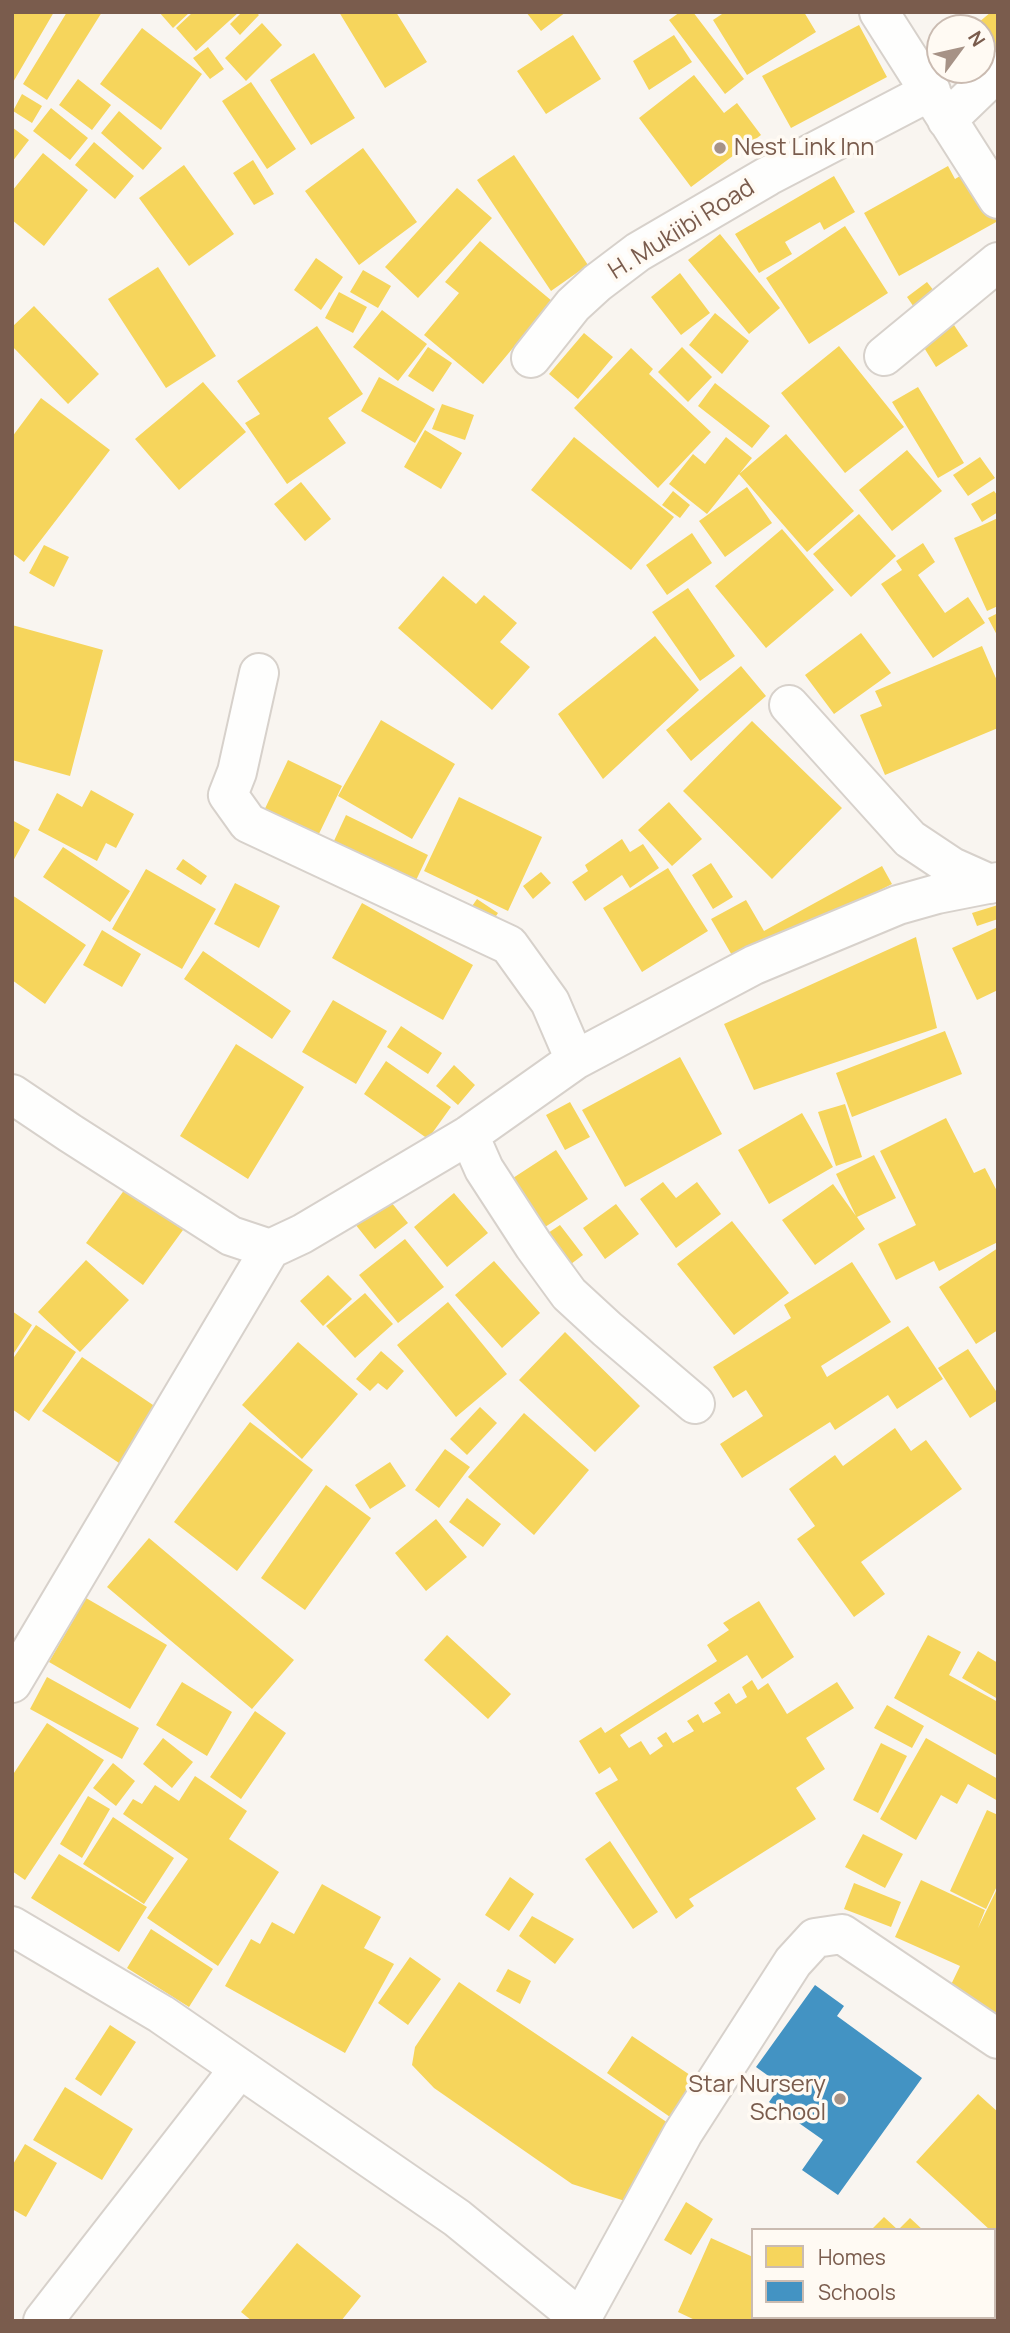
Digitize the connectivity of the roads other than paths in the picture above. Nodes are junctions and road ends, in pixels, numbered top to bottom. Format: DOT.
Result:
graph roads {
  1 [pos="879,12"];
  2 [pos="998,71"];
  3 [pos="939,105"];
  4 [pos="998,199"];
  5 [pos="998,262"];
  6 [pos="884,356"];
  7 [pos="531,358"];
  8 [pos="259,673"];
  9 [pos="789,705"];
  10 [pos="994,883"];
  11 [pos="575,1060"];
  12 [pos="12,1094"];
  13 [pos="469,1135"];
  14 [pos="270,1249"];
  15 [pos="695,1404"];
  16 [pos="12,1683"];
  17 [pos="12,1926"];
  18 [pos="998,2039"];
  19 [pos="239,2069"];
  20 [pos="582,2320"];
  21 [pos="43,2321"];
  1 -- 3 [label="street"];
  2 -- 3 [label="street, H. Mukiibi Road"];
  3 -- 4 [label="street"];
  3 -- 7 [label="street, H. Mukiibi Road"];
  5 -- 6 [label="street"];
  8 -- 11 [label="street"];
  9 -- 10 [label="street"];
  10 -- 11 [label="street"];
  11 -- 13 [label="street"];
  12 -- 14 [label="street"];
  13 -- 14 [label="street"];
  13 -- 15 [label="street"];
  14 -- 16 [label="street"];
  17 -- 19 [label="street"];
  18 -- 20 [label="street"];
  19 -- 20 [label="street"];
  19 -- 21 [label="street"];
}
